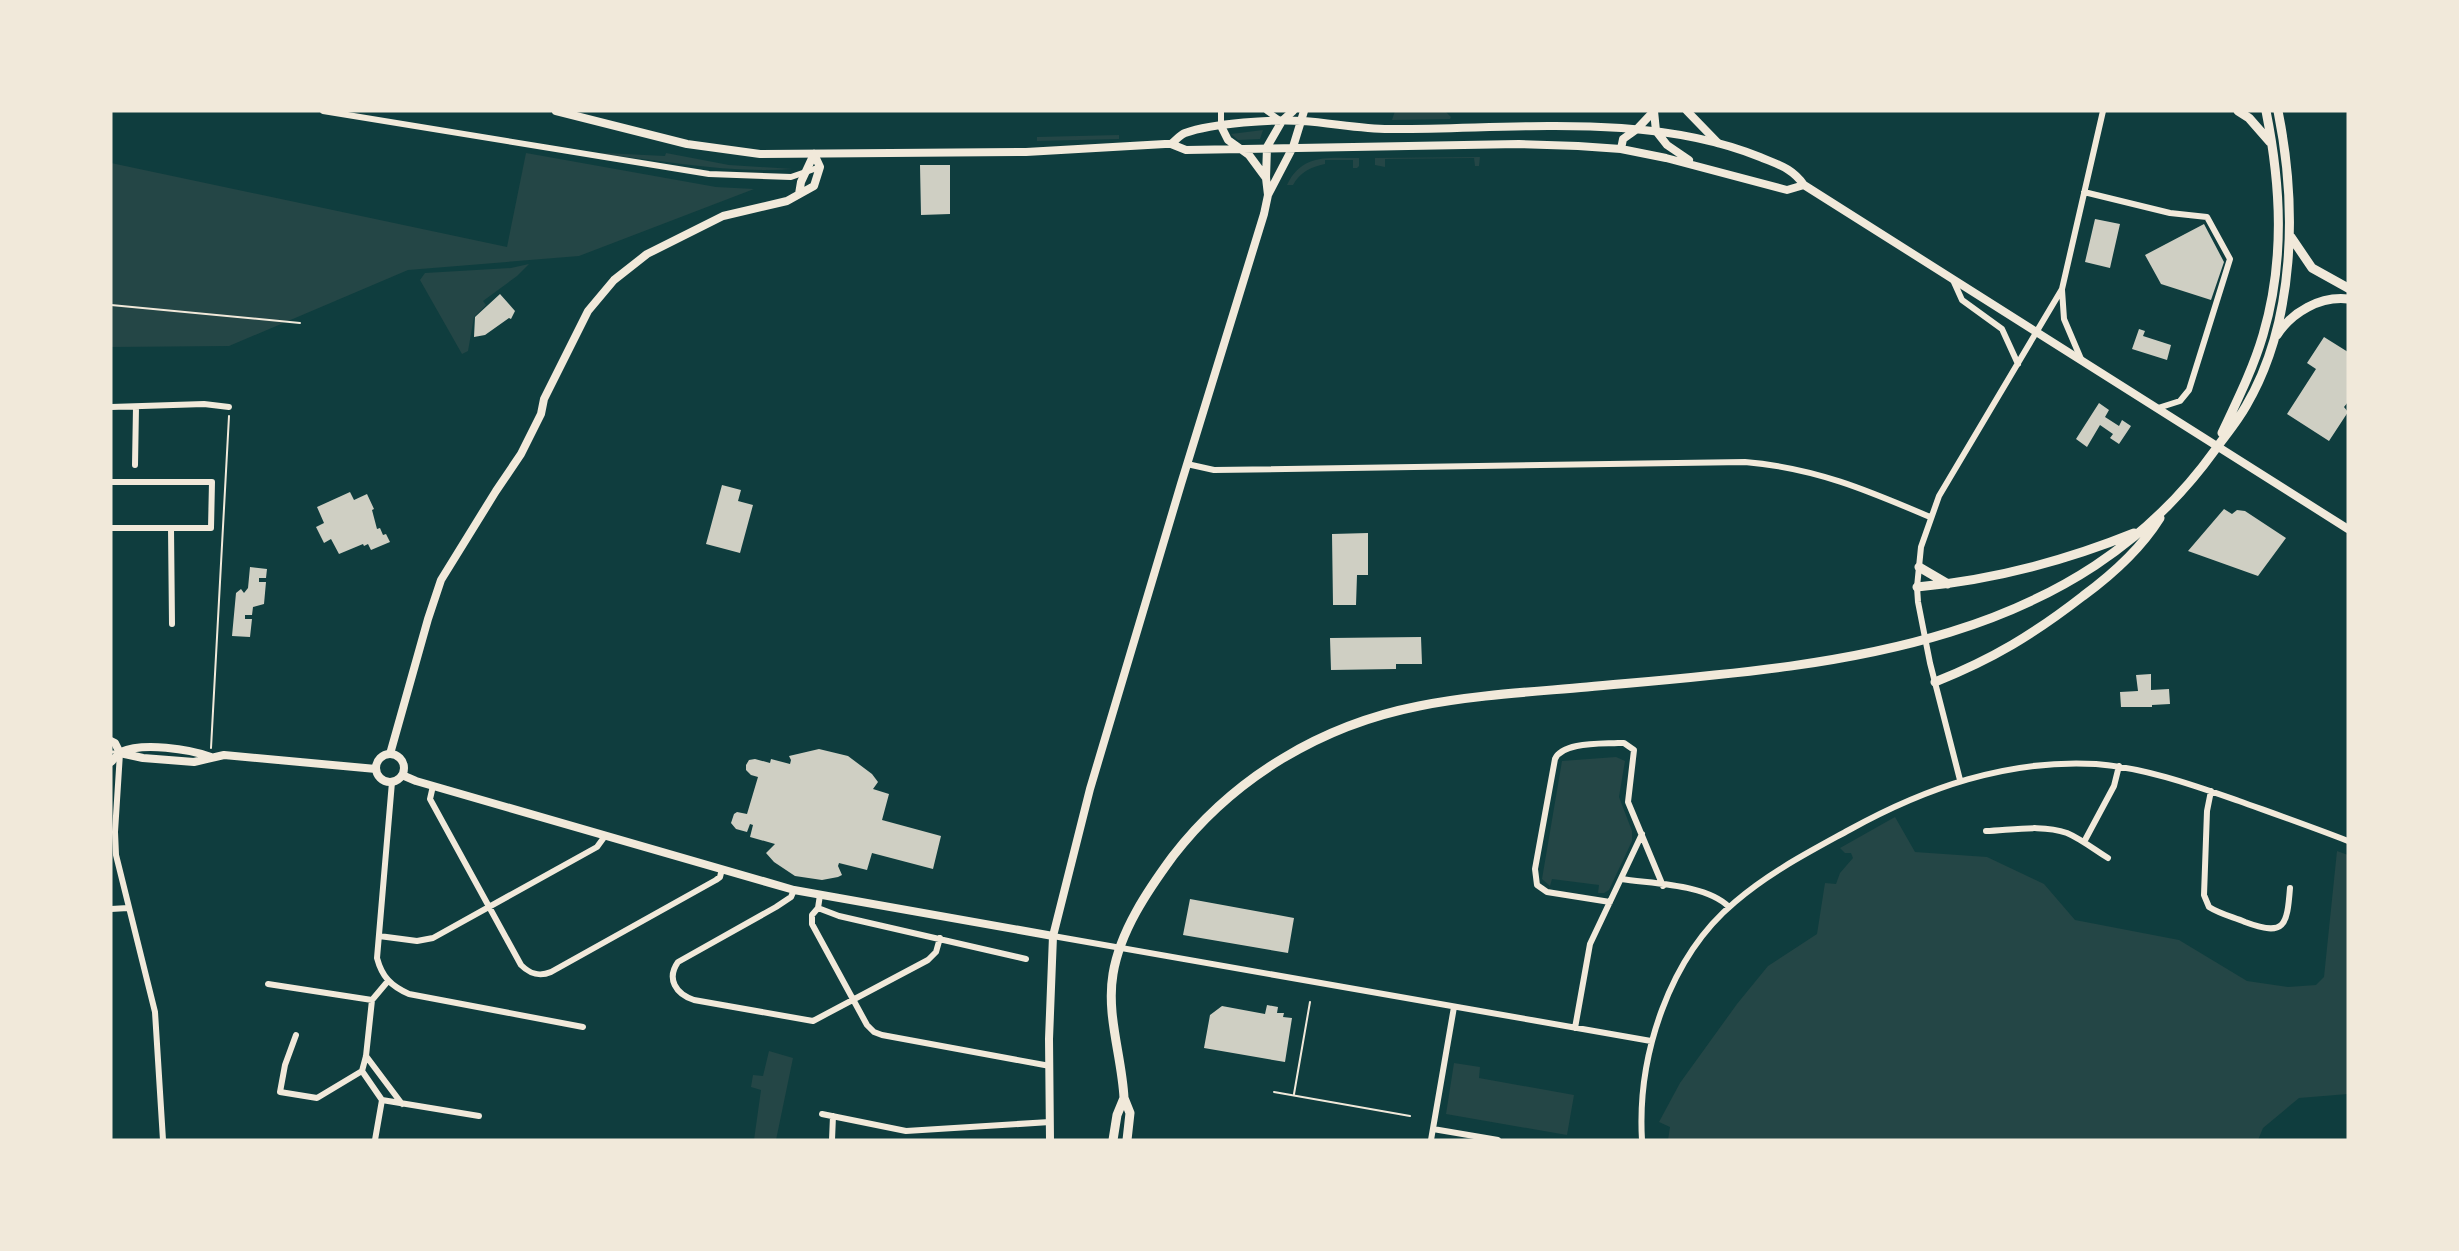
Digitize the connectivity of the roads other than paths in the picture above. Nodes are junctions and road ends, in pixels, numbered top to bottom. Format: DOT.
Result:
graph roads {
  1 [pos="323,111"];
  2 [pos="556,111"];
  3 [pos="1221,111"];
  4 [pos="1267,111"];
  5 [pos="1293,111"];
  6 [pos="1304,111"];
  7 [pos="1687,111"];
  8 [pos="2103,111"];
  9 [pos="2238,111"];
  10 [pos="2266,111"];
  11 [pos="2278,111"];
  12 [pos="1654,112"];
  13 [pos="1301,121"];
  14 [pos="1282,122"];
  15 [pos="1221,126"];
  16 [pos="1637,129"];
  17 [pos="1656,131"];
  18 [pos="1718,143"];
  19 [pos="1171,144"];
  20 [pos="2273,146"];
  21 [pos="1267,147"];
  22 [pos="1293,147"];
  23 [pos="1239,148"];
  24 [pos="1621,149"];
  25 [pos="814,154"];
  26 [pos="1693,163"];
  27 [pos="820,167"];
  28 [pos="805,174"];
  29 [pos="1266,178"];
  30 [pos="1804,185"];
  31 [pos="2084,192"];
  32 [pos="799,194"];
  33 [pos="1268,195"];
  34 [pos="2290,236"];
  35 [pos="1952,276"];
  36 [pos="2348,288"];
  37 [pos="2062,289"];
  38 [pos="2348,299"];
  39 [pos="2037,331"];
  40 [pos="2271,345"];
  41 [pos="2081,359"];
  42 [pos="2018,364"];
  43 [pos="111,407"];
  44 [pos="136,407"];
  45 [pos="229,407"];
  46 [pos="2158,408"];
  47 [pos="2212,454"];
  48 [pos="1187,464"];
  49 [pos="135,465"];
  50 [pos="111,482"];
  51 [pos="2166,508"];
  52 [pos="1930,517"];
  53 [pos="111,528"];
  54 [pos="171,528"];
  55 [pos="2142,529"];
  56 [pos="2348,529"];
  57 [pos="1919,567"];
  58 [pos="1948,584"];
  59 [pos="1917,587"];
  60 [pos="172,624"];
  61 [pos="1935,682"];
  62 [pos="111,741"];
  63 [pos="111,752"];
  64 [pos="120,753"];
  65 [pos="390,754"];
  66 [pos="111,762"];
  67 [pos="2119,766"];
  68 [pos="376,769"];
  69 [pos="402,775"];
  70 [pos="1960,780"];
  71 [pos="392,782"];
  72 [pos="433,786"];
  73 [pos="2211,791"];
  74 [pos="1986,831"];
  75 [pos="1642,834"];
  76 [pos="605,836"];
  77 [pos="2348,841"];
  78 [pos="2084,842"];
  79 [pos="2108,858"];
  80 [pos="722,869"];
  81 [pos="1621,879"];
  82 [pos="1663,886"];
  83 [pos="2290,888"];
  84 [pos="794,890"];
  85 [pos="820,895"];
  86 [pos="1610,902"];
  87 [pos="489,907"];
  88 [pos="1729,907"];
  89 [pos="128,908"];
  90 [pos="818,908"];
  91 [pos="111,909"];
  92 [pos="379,936"];
  93 [pos="1053,936"];
  94 [pos="940,938"];
  95 [pos="1026,959"];
  96 [pos="388,981"];
  97 [pos="268,984"];
  98 [pos="372,1000"];
  99 [pos="854,1000"];
  100 [pos="1454,1007"];
  101 [pos="583,1027"];
  102 [pos="1575,1028"];
  103 [pos="296,1035"];
  104 [pos="1651,1041"];
  105 [pos="366,1056"];
  106 [pos="1050,1066"];
  107 [pos="362,1071"];
  108 [pos="1124,1098"];
  109 [pos="382,1100"];
  110 [pos="403,1105"];
  111 [pos="822,1114"];
  112 [pos="479,1116"];
  113 [pos="833,1116"];
  114 [pos="1050,1122"];
  115 [pos="1433,1129"];
  116 [pos="163,1140"];
  117 [pos="375,1140"];
  118 [pos="832,1140"];
  119 [pos="1050,1140"];
  120 [pos="1113,1140"];
  121 [pos="1127,1140"];
  122 [pos="1431,1140"];
  123 [pos="1498,1140"];
  124 [pos="1642,1140"];
  1 -- 28 [label="street"];
  2 -- 25 [label="main road"];
  3 -- 15 [label="street"];
  4 -- 14 [label="street"];
  5 -- 14 [label="street"];
  6 -- 13 [label="street"];
  7 -- 18 [label="street"];
  8 -- 31 [label="street"];
  9 -- 20 [label="main road"];
  10 -- 20 [label="main road"];
  11 -- 34 [label="main road"];
  12 -- 16 [label="street"];
  12 -- 17 [label="street"];
  13 -- 14 [label="main road"];
  13 -- 16 [label="main road"];
  13 -- 22 [label="main road"];
  14 -- 15 [label="main road"];
  14 -- 21 [label="main road"];
  15 -- 19 [label="main road"];
  15 -- 23 [label="main road"];
  16 -- 17 [label="main road"];
  16 -- 24 [label="main road"];
  17 -- 18 [label="main road"];
  17 -- 26 [label="main road"];
  18 -- 30 [label="main road"];
  19 -- 23 [label="main road"];
  19 -- 25 [label="main road"];
  20 -- 47 [label="main road"];
  21 -- 22 [label="main road"];
  21 -- 23 [label="main road"];
  21 -- 29 [label="main road"];
  22 -- 24 [label="main road"];
  22 -- 33 [label="main road"];
  23 -- 29 [label="main road"];
  24 -- 26 [label="main road"];
  25 -- 27 [label="street"];
  25 -- 28 [label="street"];
  26 -- 30 [label="main road"];
  27 -- 28 [label="street"];
  27 -- 32 [label="street"];
  28 -- 32 [label="street"];
  29 -- 33 [label="main road"];
  30 -- 35 [label="main road"];
  31 -- 37 [label="street"];
  31 -- 46 [label="street"];
  32 -- 65 [label="street"];
  33 -- 48 [label="main road"];
  34 -- 36 [label="main road"];
  34 -- 40 [label="main road"];
  35 -- 39 [label="main road"];
  35 -- 42 [label="street"];
  37 -- 39 [label="street"];
  37 -- 41 [label="street"];
  38 -- 40 [label="main road"];
  39 -- 41 [label="main road"];
  39 -- 42 [label="street"];
  40 -- 47 [label="main road"];
  41 -- 46 [label="main road"];
  42 -- 52 [label="street"];
  43 -- 44 [label="street"];
  44 -- 45 [label="street"];
  44 -- 49 [label="street"];
  46 -- 56 [label="main road"];
  47 -- 51 [label="main road"];
  48 -- 52 [label="street"];
  48 -- 93 [label="main road"];
  50 -- 54 [label="street"];
  51 -- 55 [label="main road"];
  51 -- 61 [label="main road"];
  52 -- 57 [label="street"];
  53 -- 54 [label="street"];
  54 -- 60 [label="street"];
  55 -- 58 [label="main road"];
  55 -- 108 [label="main road"];
  57 -- 58 [label="main road"];
  57 -- 59 [label="street"];
  58 -- 59 [label="main road"];
  59 -- 61 [label="street"];
  61 -- 70 [label="street"];
  62 -- 64 [label="street"];
  63 -- 64 [label="lane"];
  64 -- 66 [label="street"];
  64 -- 68 [label="street"];
  64 -- 89 [label="street"];
  65 -- 68 [label="street"];
  65 -- 69 [label="street"];
  67 -- 70 [label="street"];
  67 -- 73 [label="street"];
  67 -- 78 [label="street"];
  68 -- 71 [label="street"];
  69 -- 71 [label="street"];
  69 -- 72 [label="street"];
  70 -- 88 [label="street"];
  71 -- 92 [label="street"];
  72 -- 76 [label="street"];
  72 -- 87 [label="street"];
  73 -- 77 [label="street"];
  73 -- 83 [label="street"];
  74 -- 78 [label="street"];
  75 -- 81 [label="street"];
  75 -- 82 [label="street"];
  75 -- 86 [label="street"];
  76 -- 80 [label="street"];
  76 -- 87 [label="street"];
  78 -- 79 [label="street"];
  80 -- 84 [label="street"];
  80 -- 87 [label="street"];
  81 -- 82 [label="street"];
  81 -- 86 [label="street"];
  82 -- 88 [label="street"];
  84 -- 85 [label="street"];
  84 -- 99 [label="street"];
  85 -- 90 [label="street"];
  85 -- 93 [label="street"];
  86 -- 102 [label="street"];
  87 -- 92 [label="street"];
  88 -- 104 [label="street"];
  89 -- 91 [label="street"];
  89 -- 116 [label="street"];
  90 -- 94 [label="street"];
  90 -- 99 [label="street"];
  92 -- 96 [label="street"];
  93 -- 100 [label="street"];
  93 -- 106 [label="main road"];
  94 -- 95 [label="street"];
  94 -- 99 [label="street"];
  96 -- 98 [label="street"];
  96 -- 101 [label="street"];
  97 -- 98 [label="street"];
  98 -- 105 [label="street"];
  99 -- 106 [label="street"];
  100 -- 102 [label="street"];
  100 -- 115 [label="street"];
  102 -- 104 [label="street"];
  103 -- 107 [label="street"];
  104 -- 124 [label="street"];
  105 -- 107 [label="street"];
  105 -- 110 [label="street"];
  106 -- 114 [label="main road"];
  107 -- 109 [label="street"];
  108 -- 120 [label="main road"];
  108 -- 121 [label="main road"];
  109 -- 110 [label="street"];
  109 -- 117 [label="street"];
  110 -- 112 [label="street"];
  111 -- 113 [label="street"];
  113 -- 114 [label="street"];
  113 -- 118 [label="street"];
  114 -- 119 [label="main road"];
  115 -- 122 [label="street"];
  115 -- 123 [label="street"];
}
